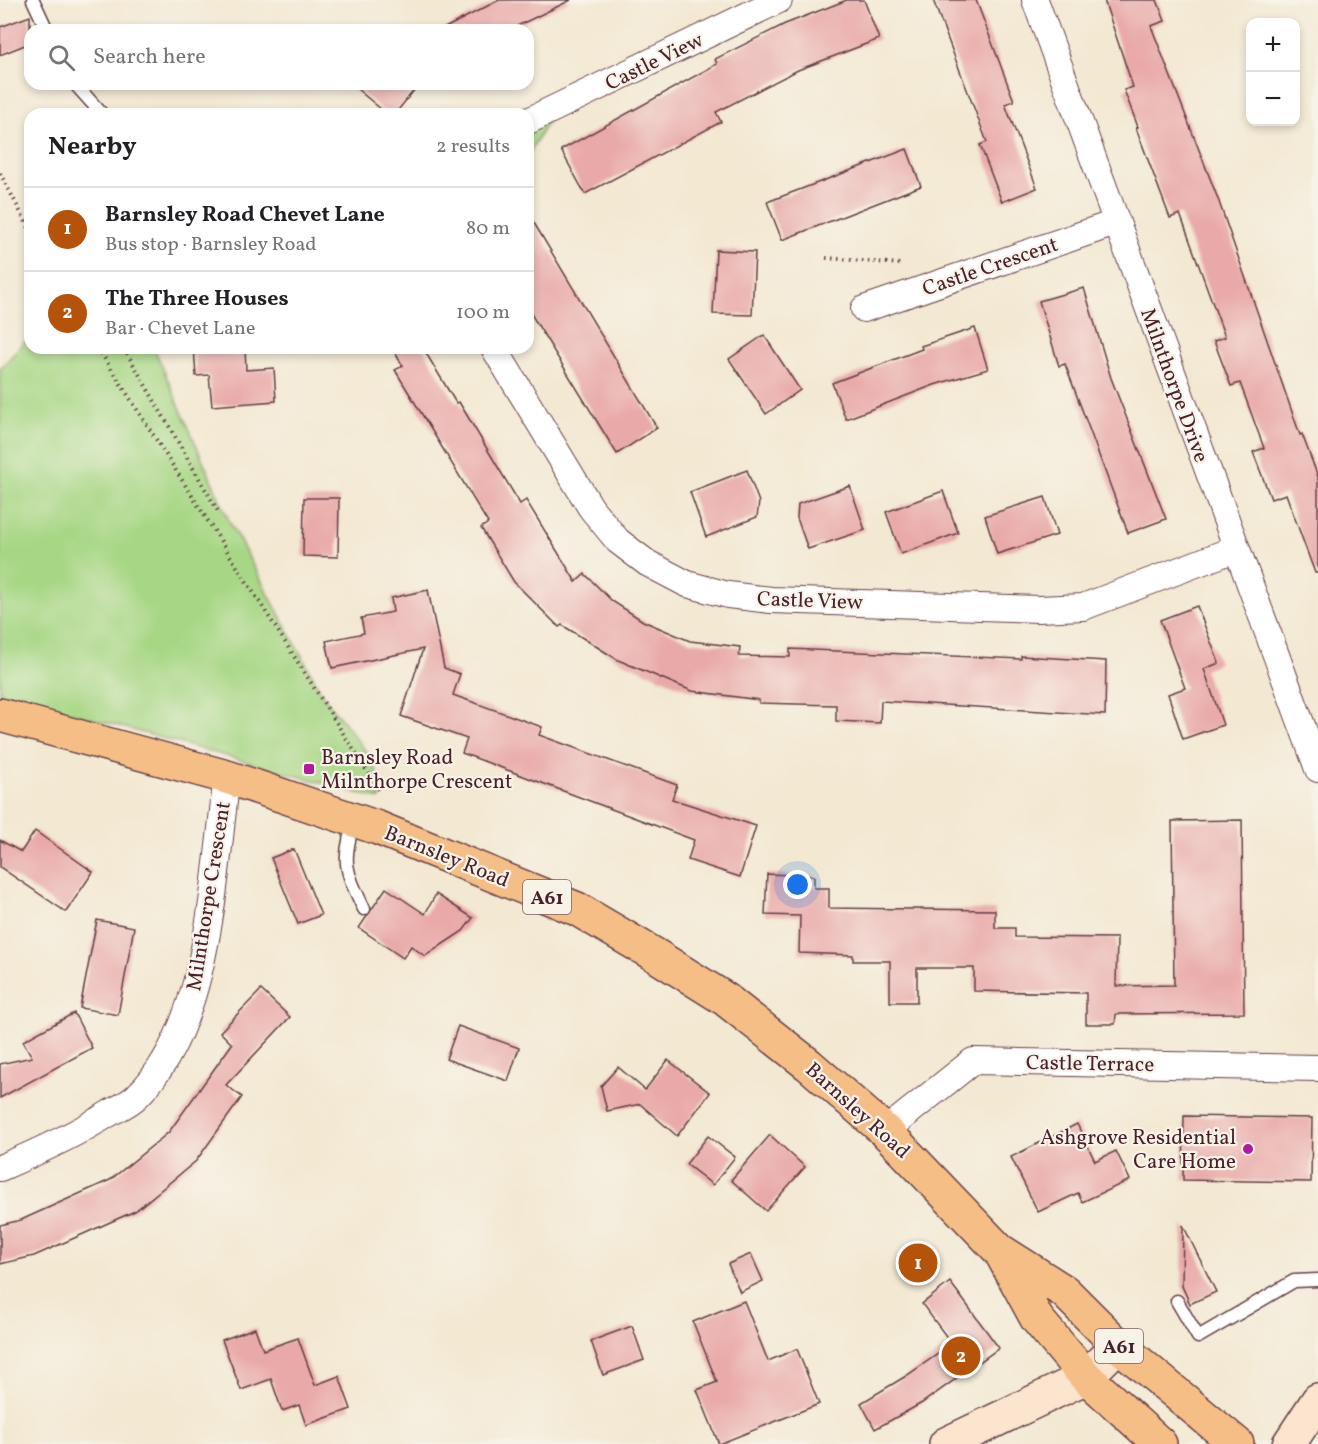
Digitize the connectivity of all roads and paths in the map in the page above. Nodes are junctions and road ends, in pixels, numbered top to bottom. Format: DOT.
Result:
graph roads {
  1 [pos="33,0"];
  2 [pos="779,0"];
  3 [pos="1035,0"];
  4 [pos="44,24"];
  5 [pos="80,90"];
  6 [pos="97,108"];
  7 [pos="534,118"];
  8 [pos="0,173"];
  9 [pos="24,219"];
  10 [pos="1115,223"];
  11 [pos="864,309"];
  12 [pos="103,354"];
  13 [pos="127,354"];
  14 [pos="498,354"];
  15 [pos="219,513"];
  16 [pos="1235,549"];
  17 [pos="0,715"];
  18 [pos="1318,769"];
  19 [pos="227,777"];
  20 [pos="367,824"];
  21 [pos="364,909"];
  22 [pos="1318,1068"];
  23 [pos="885,1131"];
  24 [pos="0,1168"];
  25 [pos="999,1250"];
  26 [pos="1318,1280"];
  27 [pos="1178,1301"];
  28 [pos="1118,1345"];
  29 [pos="1086,1377"];
  30 [pos="1318,1400"];
  31 [pos="946,1444"];
  32 [pos="1160,1444"];
  33 [pos="1237,1444"];
  34 [pos="1289,1444"];
  1 -- 4 [label="lane"];
  2 -- 7 [label="street, Castle View"];
  3 -- 10 [label="street, Milnthorpe Drive"];
  5 -- 6 [label="lane"];
  8 -- 9 [label="path"];
  10 -- 11 [label="street, Castle Crescent"];
  10 -- 16 [label="street, Milnthorpe Drive"];
  12 -- 20 [label="path"];
  13 -- 15 [label="path"];
  14 -- 16 [label="street, Castle View"];
  16 -- 18 [label="street, Milnthorpe Drive"];
  17 -- 19 [label="main road, Barnsley Road / A61"];
  19 -- 20 [label="main road, Barnsley Road / A61"];
  19 -- 24 [label="street, Milnthorpe Crescent"];
  20 -- 21 [label="lane"];
  20 -- 23 [label="main road, Barnsley Road / A61"];
  22 -- 23 [label="street, Castle Terrace"];
  23 -- 25 [label="main road, Barnsley Road / A61"];
  25 -- 28 [label="main road, Barnsley Road / A61"];
  25 -- 29 [label="main road, Barnsley Road / A61"];
  26 -- 27 [label="lane"];
  28 -- 29 [label="main road"];
  28 -- 33 [label="main road, Barnsley Road / A61"];
  29 -- 31 [label="main road"];
  29 -- 32 [label="main road, Barnsley Road / A61"];
  30 -- 34 [label="main road"];
}
